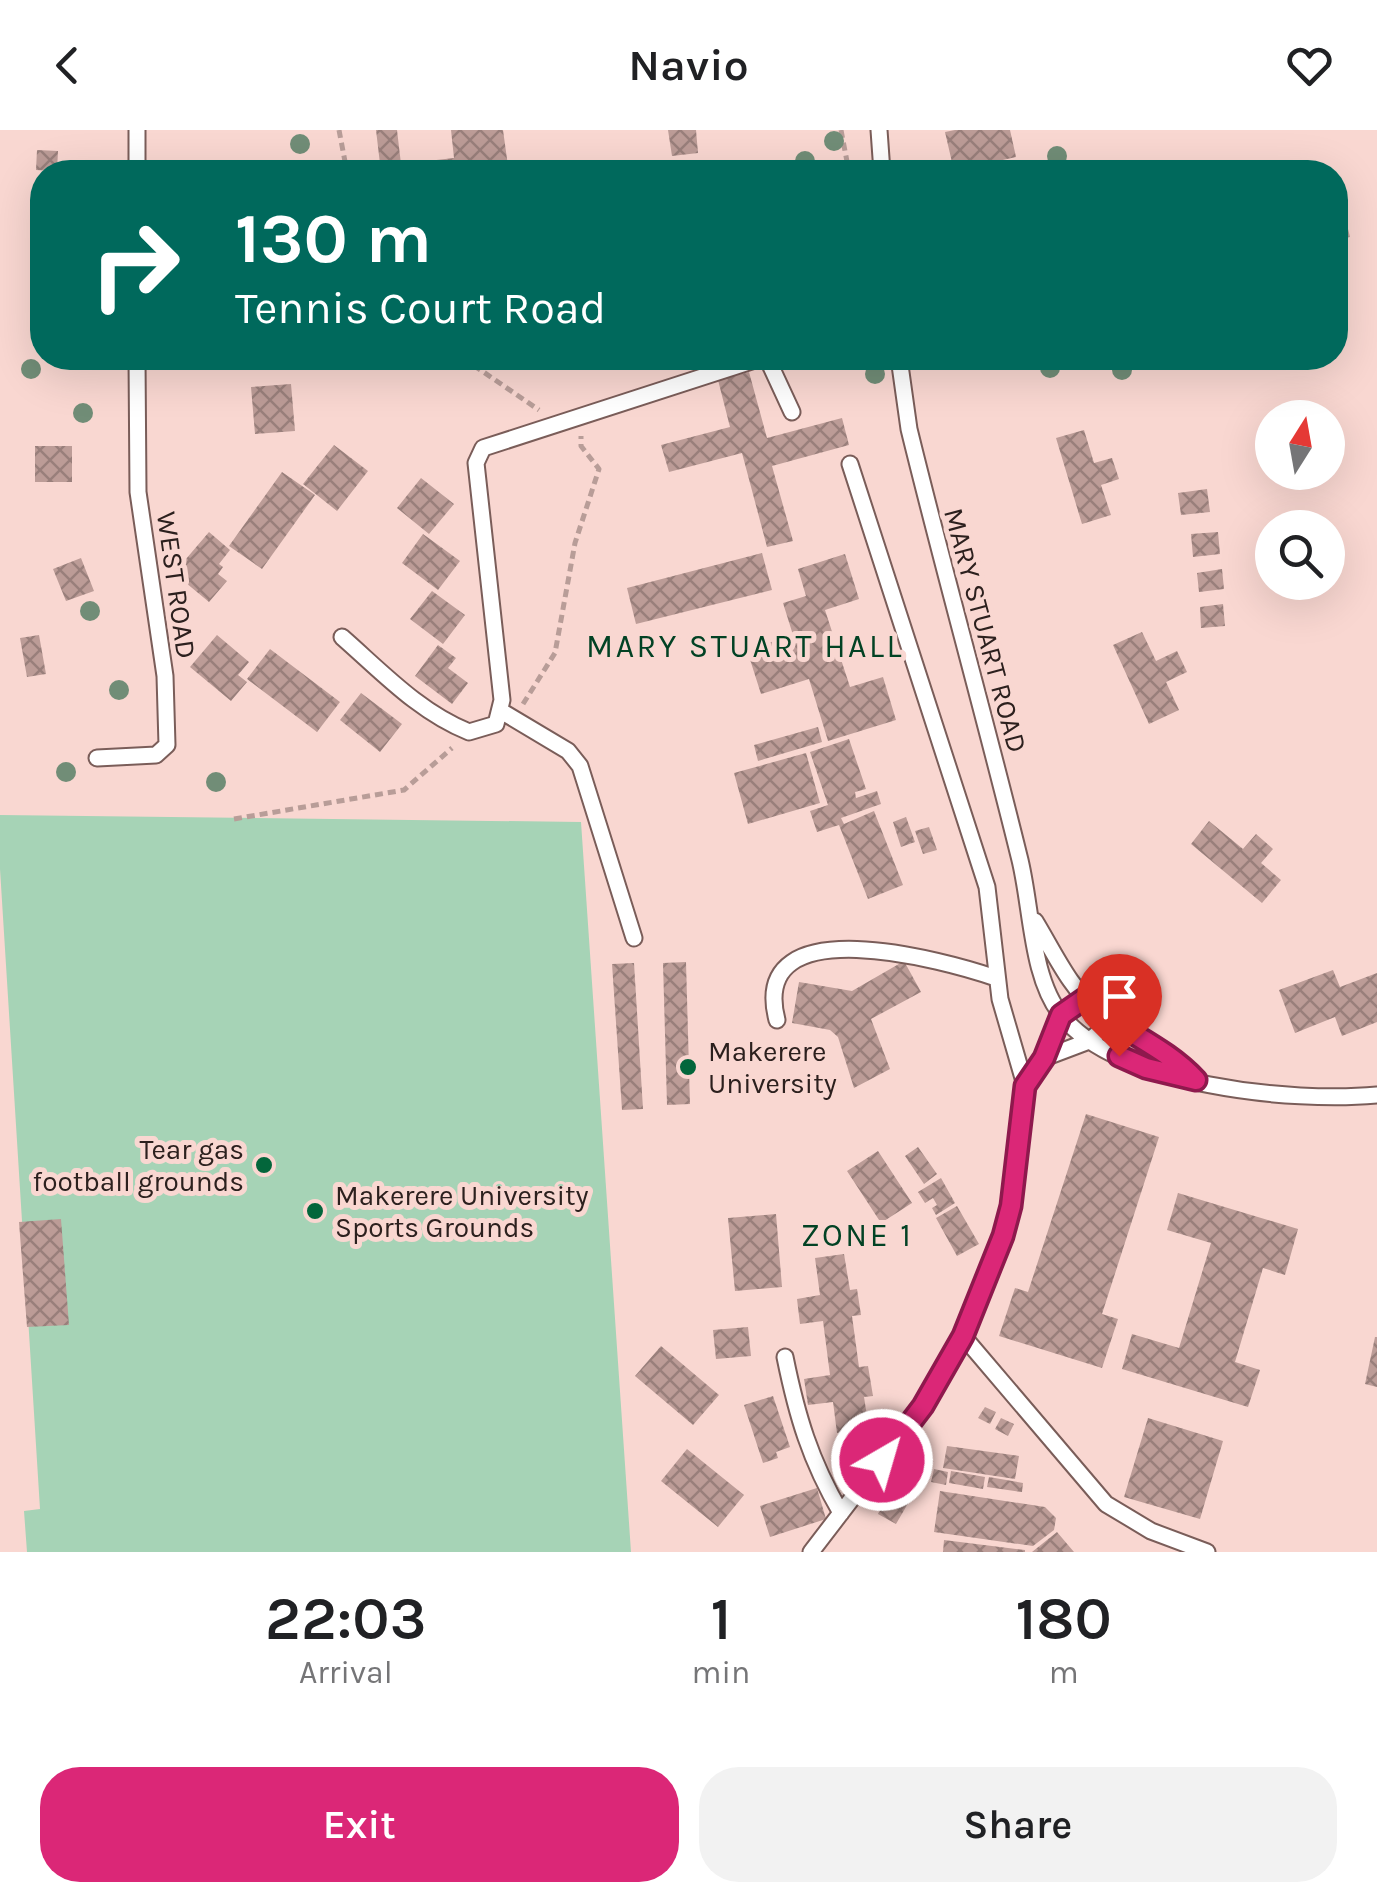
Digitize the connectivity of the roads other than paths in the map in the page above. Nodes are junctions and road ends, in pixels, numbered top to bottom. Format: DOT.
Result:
graph roads {
  1 [pos="138,130"];
  2 [pos="880,130"];
  3 [pos="137,160"];
  4 [pos="881,160"];
  5 [pos="138,370"];
  6 [pos="727,370"];
  7 [pos="770,370"];
  8 [pos="901,370"];
  9 [pos="792,412"];
  10 [pos="850,464"];
  11 [pos="342,637"];
  12 [pos="508,714"];
  13 [pos="98,758"];
  14 [pos="1031,914"];
  15 [pos="634,938"];
  16 [pos="996,978"];
  17 [pos="1084,999"];
  18 [pos="1061,1015"];
  19 [pos="778,1020"];
  20 [pos="1112,1021"];
  21 [pos="1089,1040"];
  22 [pos="1044,1058"];
  23 [pos="1196,1080"];
  24 [pos="1025,1086"];
  25 [pos="1377,1095"];
  26 [pos="963,1336"];
  27 [pos="785,1357"];
  28 [pos="841,1513"];
  29 [pos="811,1552"];
  30 [pos="1207,1552"];
  1 -- 3 [label="lane"];
  2 -- 4 [label="lane"];
  5 -- 13 [label="lane, WEST ROAD"];
  6 -- 12 [label="lane"];
  7 -- 9 [label="lane"];
  8 -- 14 [label="lane, MARY STUART ROAD"];
  10 -- 16 [label="lane"];
  11 -- 12 [label="lane"];
  12 -- 15 [label="lane"];
  14 -- 17 [label="lane"];
  14 -- 18 [label="lane, MARY STUART ROAD"];
  16 -- 19 [label="lane"];
  16 -- 24 [label="lane"];
  17 -- 18 [label="lane"];
  17 -- 20 [label="lane"];
  18 -- 21 [label="lane"];
  18 -- 22 [label="lane"];
  20 -- 21 [label="lane"];
  20 -- 23 [label="lane"];
  21 -- 22 [label="lane"];
  21 -- 23 [label="lane"];
  22 -- 24 [label="lane"];
  23 -- 25 [label="lane"];
  24 -- 26 [label="lane"];
  26 -- 28 [label="lane"];
  26 -- 30 [label="lane"];
  27 -- 28 [label="lane"];
  28 -- 29 [label="lane"];
}
